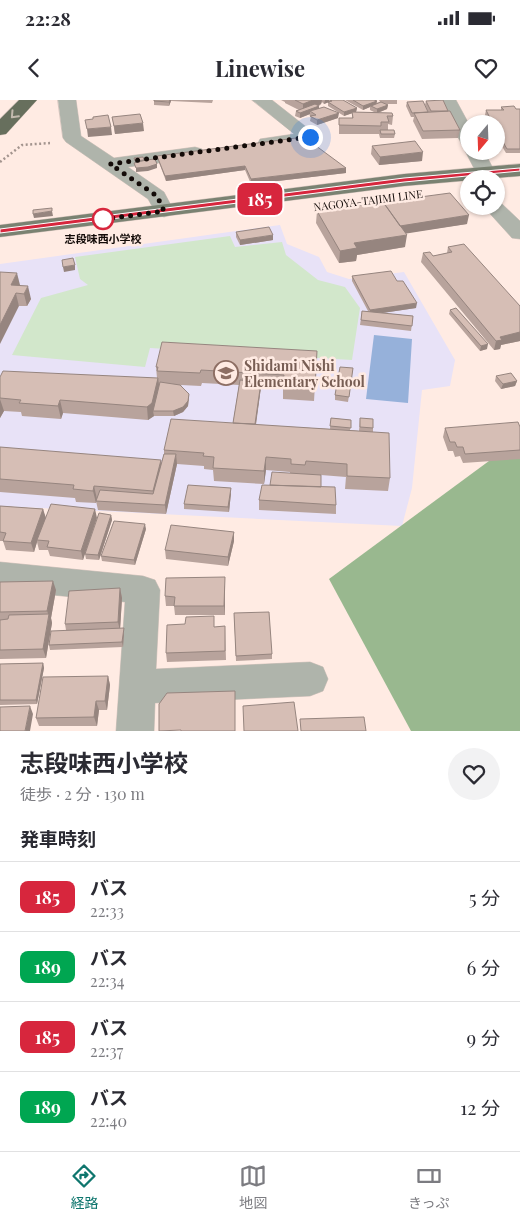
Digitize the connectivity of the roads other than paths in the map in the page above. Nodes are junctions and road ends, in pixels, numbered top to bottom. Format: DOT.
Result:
graph roads {
  1 [pos="28,100"];
  2 [pos="67,100"];
  3 [pos="261,100"];
  4 [pos="447,100"];
  5 [pos="460,124"];
  6 [pos="0,130"];
  7 [pos="253,145"];
  8 [pos="215,150"];
  9 [pos="110,164"];
  10 [pos="520,170"];
  11 [pos="505,175"];
  12 [pos="460,179"];
  13 [pos="505,182"];
  14 [pos="520,185"];
  15 [pos="460,190"];
  16 [pos="164,211"];
  17 [pos="502,215"];
  18 [pos="0,231"];
  19 [pos="520,233"];
  20 [pos="0,250"];
  21 [pos="0,576"];
  22 [pos="310,679"];
  23 [pos="138,687"];
  24 [pos="135,731"];
  1 -- 6 [label="highway, one-way"];
  2 -- 9 [label="street"];
  3 -- 7 [label="street"];
  4 -- 5 [label="street"];
  8 -- 9 [label="street"];
  9 -- 16 [label="street"];
  10 -- 11 [label="main road, NAGOYA-TAJIMI LINE"];
  12 -- 16 [label="main road, NAGOYA-TAJIMI LINE"];
  13 -- 14 [label="main road, NAGOYA-TAJIMI LINE"];
  15 -- 20 [label="main road, NAGOYA-TAJIMI LINE"];
  16 -- 18 [label="main road, NAGOYA-TAJIMI LINE"];
  17 -- 19 [label="street"];
  21 -- 23 [label="street"];
  22 -- 23 [label="street"];
  23 -- 24 [label="street"];
}
